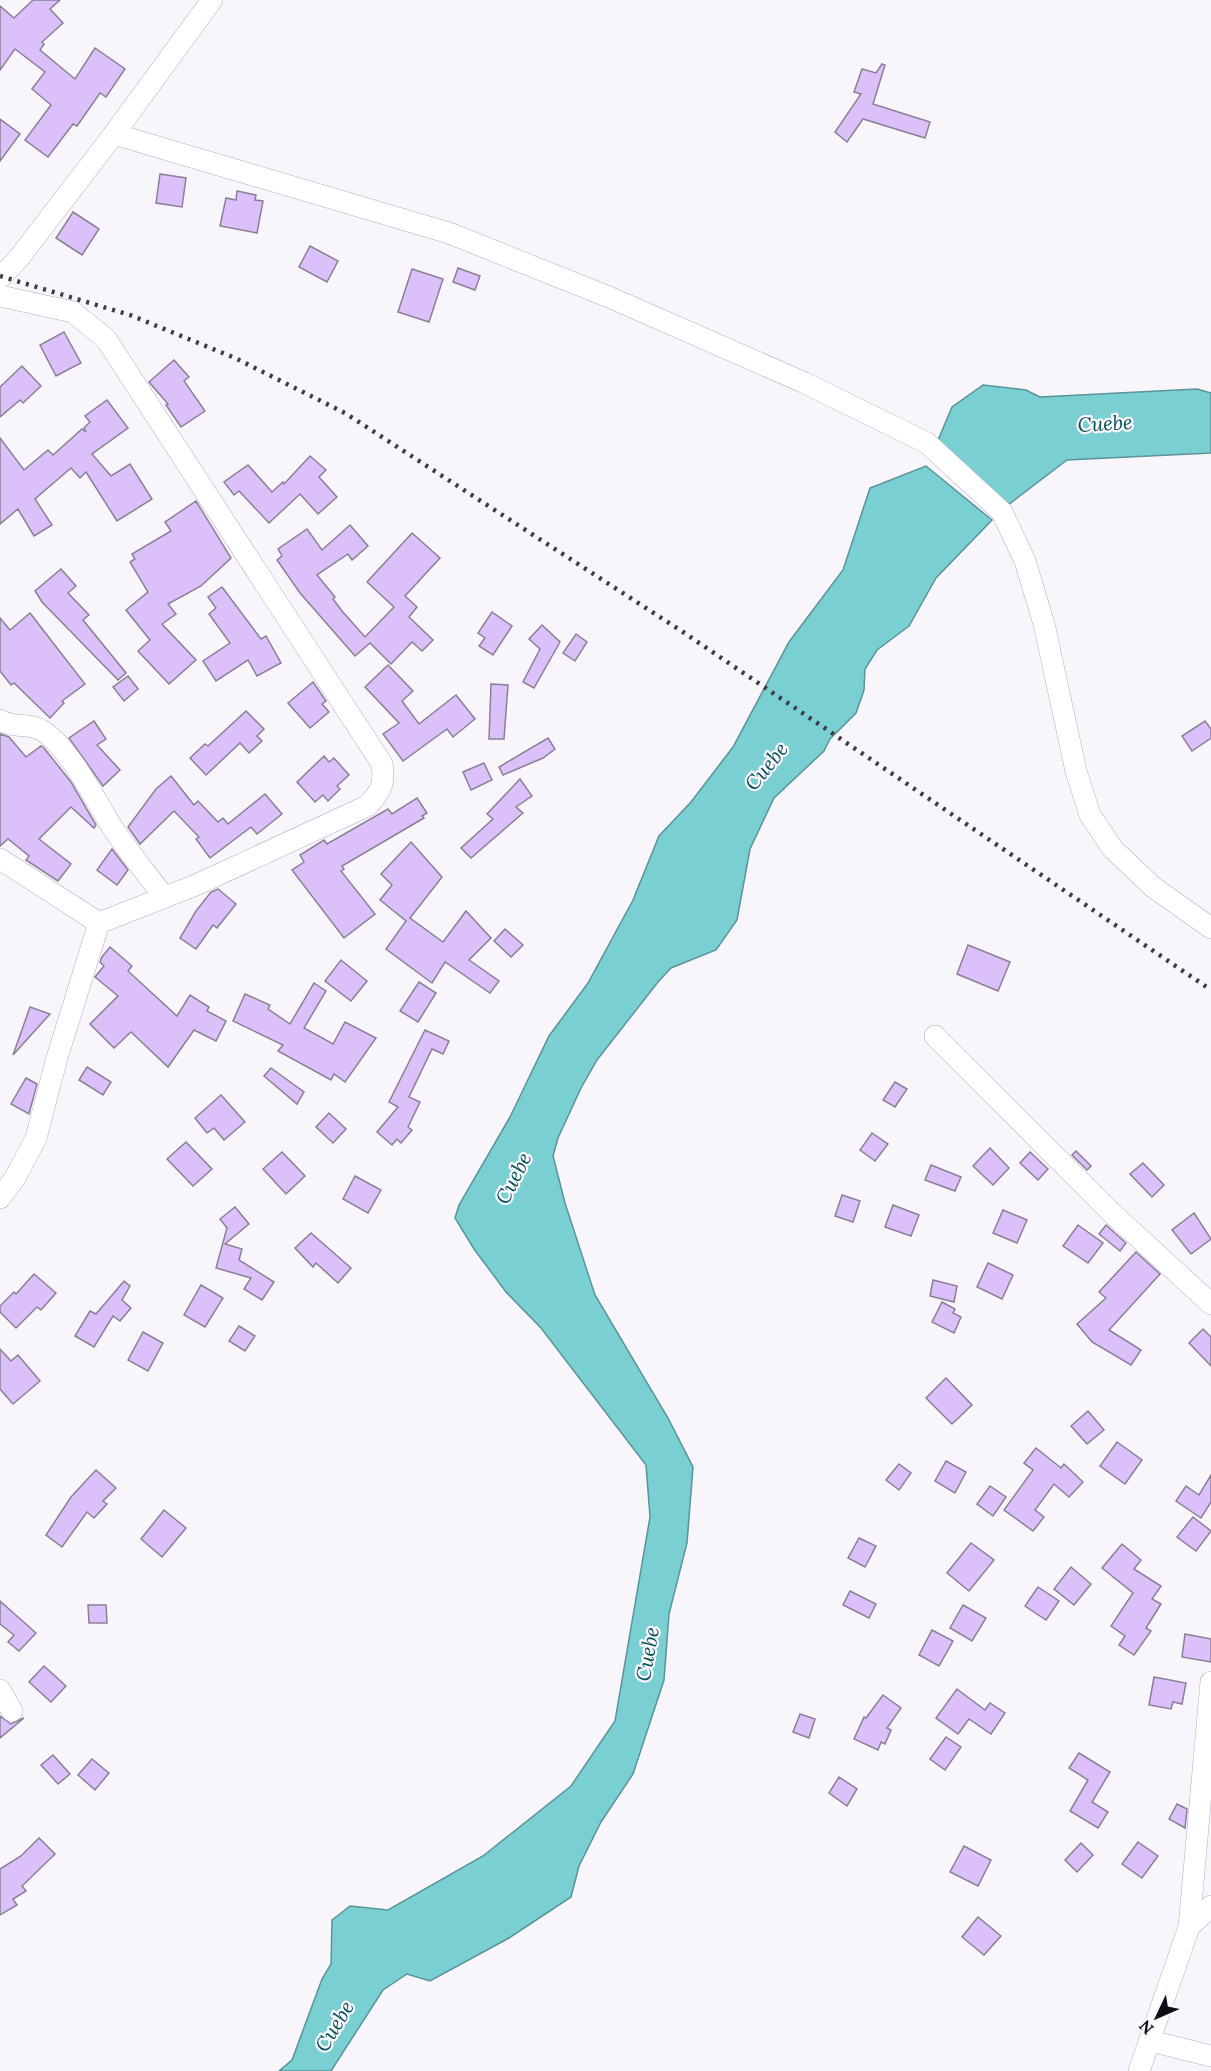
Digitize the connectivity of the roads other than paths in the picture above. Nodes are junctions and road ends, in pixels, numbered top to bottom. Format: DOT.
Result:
graph roads {
  1 [pos="212,0"];
  2 [pos="114,134"];
  3 [pos="10,255"];
  4 [pos="0,278"];
  5 [pos="0,296"];
  6 [pos="0,720"];
  7 [pos="0,859"];
  8 [pos="164,897"];
  9 [pos="99,923"];
  10 [pos="1211,928"];
  11 [pos="935,1036"];
  12 [pos="0,1198"];
  13 [pos="1211,1304"];
  14 [pos="1211,1682"];
  15 [pos="0,1690"];
  16 [pos="12,1711"];
  17 [pos="1211,1906"];
  18 [pos="1188,1927"];
  19 [pos="1151,2041"];
  20 [pos="1211,2056"];
  21 [pos="1139,2071"];
  1 -- 2 [label="street"];
  2 -- 3 [label="street"];
  2 -- 10 [label="street"];
  3 -- 4 [label="street"];
  5 -- 8 [label="street"];
  6 -- 8 [label="street"];
  7 -- 9 [label="street"];
  8 -- 9 [label="street"];
  9 -- 12 [label="street"];
  11 -- 13 [label="street"];
  14 -- 18 [label="street"];
  15 -- 16 [label="street"];
  17 -- 18 [label="street"];
  18 -- 19 [label="street"];
  19 -- 20 [label="street"];
  19 -- 21 [label="street"];
}
